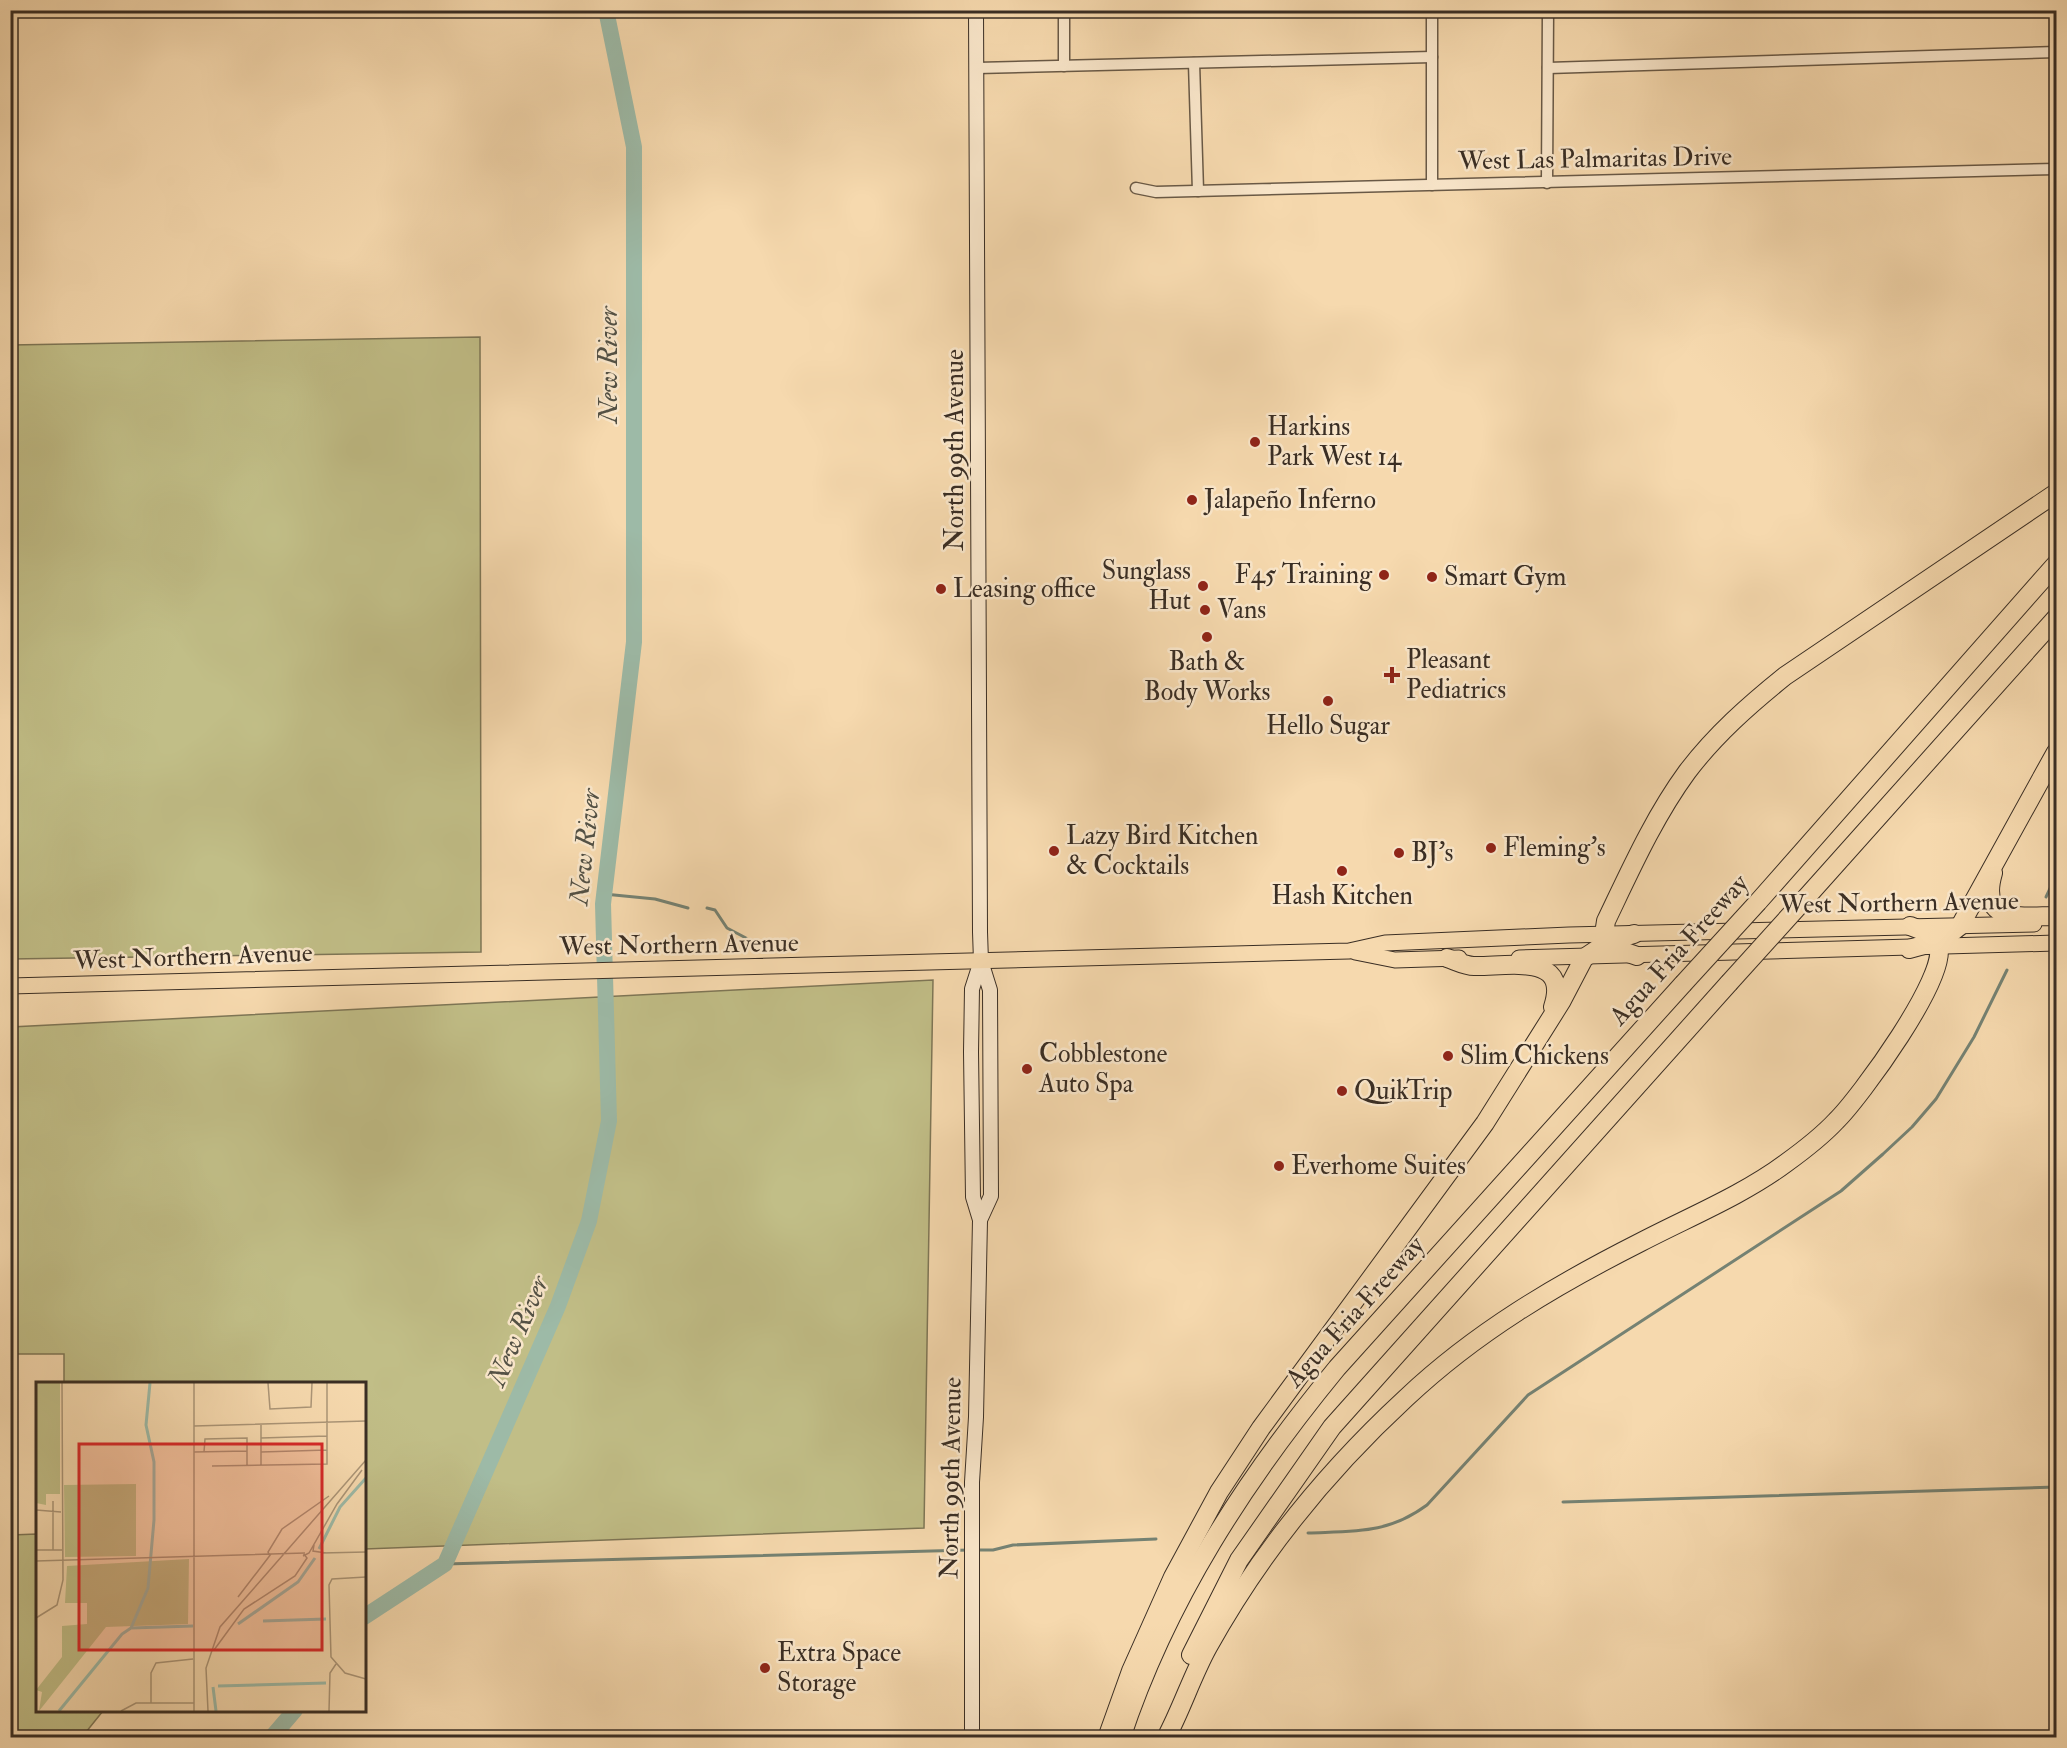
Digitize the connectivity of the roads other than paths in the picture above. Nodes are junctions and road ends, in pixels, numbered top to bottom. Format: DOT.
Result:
graph roads {
  1 [pos="976,10"];
  2 [pos="1064,10"];
  3 [pos="1432,10"];
  4 [pos="1548,10"];
  5 [pos="2056,52"];
  6 [pos="1432,57"];
  7 [pos="1194,63"];
  8 [pos="1064,66"];
  9 [pos="977,68"];
  10 [pos="1548,68"];
  11 [pos="2056,169"];
  12 [pos="1547,183"];
  13 [pos="1432,185"];
  14 [pos="1136,188"];
  15 [pos="1198,191"];
  16 [pos="2056,493"];
  17 [pos="2056,564"];
  18 [pos="2056,618"];
  19 [pos="2056,752"];
  20 [pos="1998,860"];
  21 [pos="2056,916"];
  22 [pos="2056,924"];
  23 [pos="1910,926"];
  24 [pos="1960,926"];
  25 [pos="1634,934"];
  26 [pos="1606,938"];
  27 [pos="2056,943"];
  28 [pos="1938,945"];
  29 [pos="1909,949"];
  30 [pos="1349,951"];
  31 [pos="1637,956"];
  32 [pos="1447,958"];
  33 [pos="1584,958"];
  34 [pos="981,961"];
  35 [pos="10,986"];
  36 [pos="1550,1015"];
  37 [pos="972,1737"];
  38 [pos="1107,1737"];
  39 [pos="1120,1737"];
  40 [pos="1158,1737"];
  41 [pos="1166,1737"];
  1 -- 9 [label="main road, North 99th Avenue"];
  2 -- 8 [label="street"];
  3 -- 6 [label="street"];
  4 -- 10 [label="street"];
  5 -- 10 [label="street"];
  6 -- 7 [label="street"];
  6 -- 13 [label="street"];
  7 -- 8 [label="street"];
  7 -- 15 [label="street"];
  8 -- 9 [label="street"];
  9 -- 34 [label="main road, North 99th Avenue"];
  10 -- 12 [label="street"];
  11 -- 12 [label="street, West Las Palmaritas Drive"];
  12 -- 13 [label="street, West Las Palmaritas Drive"];
  13 -- 15 [label="street, West Las Palmaritas Drive"];
  14 -- 15 [label="street, West Las Palmaritas Drive"];
  16 -- 26 [label="highway"];
  17 -- 39 [label="highway, Agua Fria Freeway, bridge"];
  18 -- 40 [label="highway, bridge"];
  19 -- 20 [label="highway"];
  20 -- 21 [label="highway"];
  20 -- 24 [label="highway"];
  22 -- 24 [label="main road, West Northern Avenue"];
  23 -- 24 [label="main road, West Northern Avenue"];
  23 -- 25 [label="main road, West Northern Avenue"];
  23 -- 28 [label="highway"];
  24 -- 28 [label="highway"];
  25 -- 26 [label="highway"];
  26 -- 30 [label="main road, West Northern Avenue"];
  26 -- 31 [label="highway"];
  26 -- 33 [label="highway"];
  27 -- 28 [label="main road, West Northern Avenue"];
  28 -- 29 [label="highway"];
  28 -- 41 [label="highway"];
  29 -- 31 [label="main road, West Northern Avenue"];
  30 -- 32 [label="main road, West Northern Avenue"];
  30 -- 34 [label="main road, West Northern Avenue"];
  31 -- 33 [label="main road, West Northern Avenue"];
  32 -- 33 [label="main road, West Northern Avenue"];
  32 -- 36 [label="highway"];
  33 -- 36 [label="highway"];
  34 -- 35 [label="main road, West Northern Avenue"];
  34 -- 37 [label="main road, North 99th Avenue"];
  36 -- 38 [label="highway"];
}
